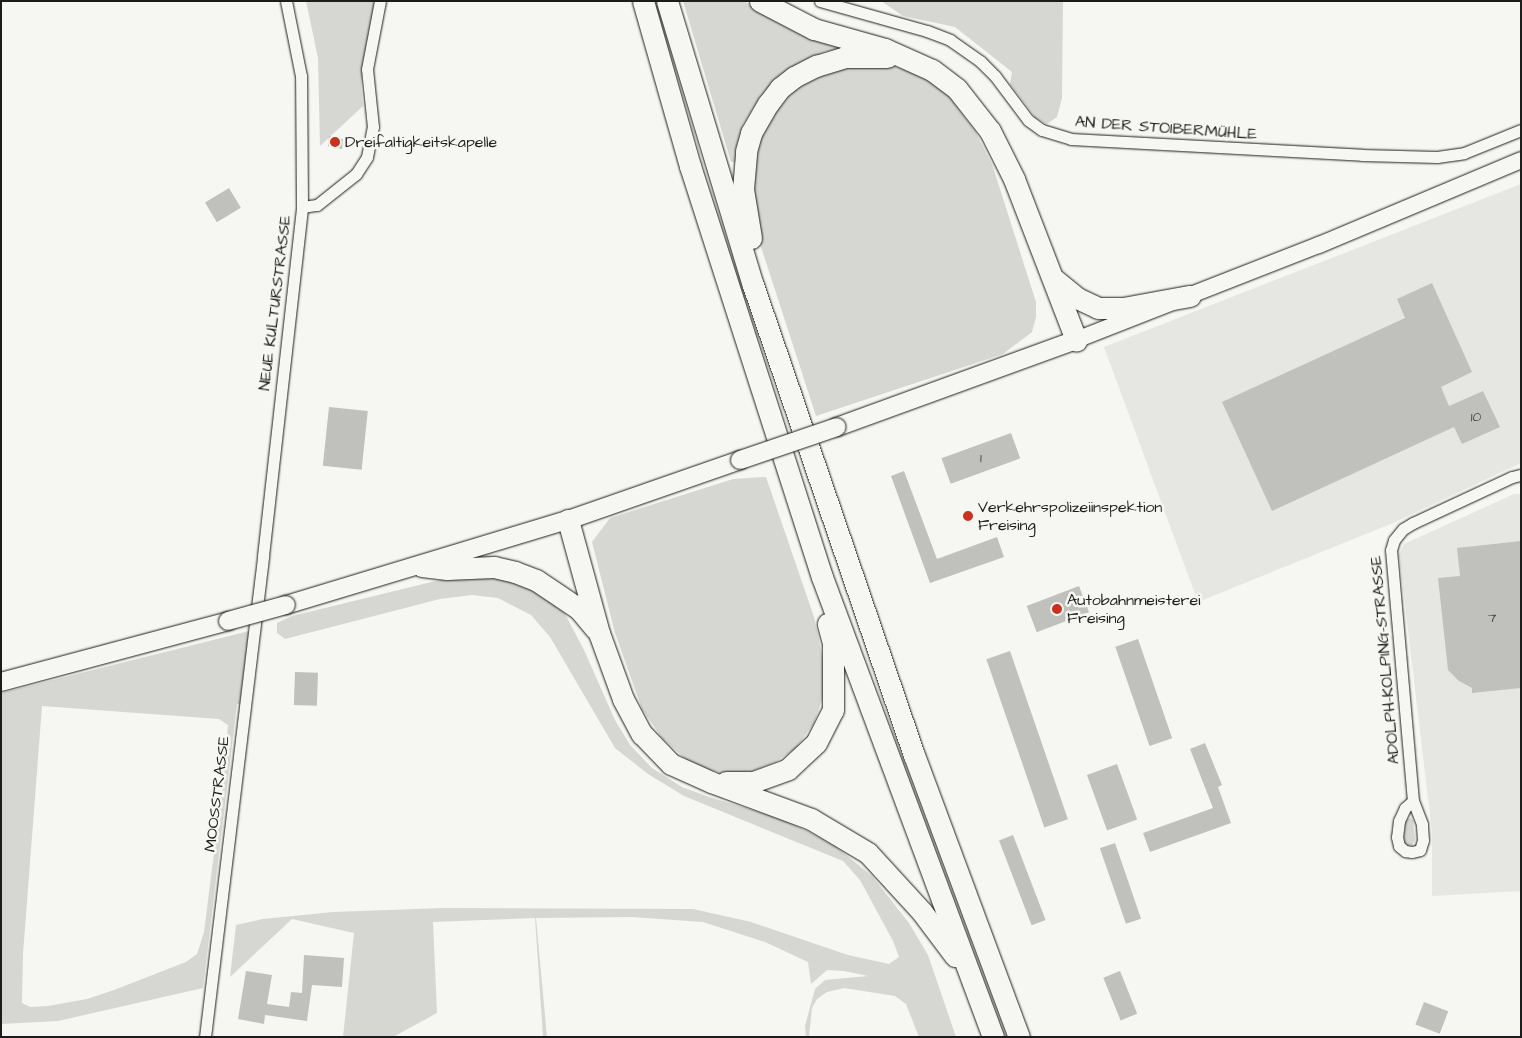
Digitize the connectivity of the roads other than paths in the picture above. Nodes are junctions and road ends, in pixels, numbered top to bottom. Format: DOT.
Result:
graph roads {
  1 [pos="286,1"];
  2 [pos="380,1"];
  3 [pos="643,1"];
  4 [pos="667,1"];
  5 [pos="760,1"];
  6 [pos="820,1"];
  7 [pos="902,58"];
  8 [pos="1521,130"];
  9 [pos="1521,160"];
  10 [pos="302,207"];
  11 [pos="1055,280"];
  12 [pos="753,285"];
  13 [pos="1190,296"];
  14 [pos="1076,340"];
  15 [pos="1521,475"];
  16 [pos="568,520"];
  17 [pos="263,556"];
  18 [pos="422,566"];
  19 [pos="822,577"];
  20 [pos="599,632"];
  21 [pos="1,682"];
  22 [pos="711,782"];
  23 [pos="1413,801"];
  24 [pos="968,973"];
  25 [pos="205,1037"];
  26 [pos="993,1037"];
  27 [pos="1019,1037"];
  1 -- 10 [label="street"];
  2 -- 10 [label="street, NEUE KULTURSTRASSE"];
  3 -- 19 [label="highway"];
  4 -- 12 [label="highway"];
  5 -- 7 [label="highway"];
  6 -- 8 [label="street, AN DER STOIBERMÜHLE"];
  7 -- 11 [label="highway"];
  7 -- 12 [label="highway"];
  9 -- 13 [label="main road"];
  10 -- 17 [label="street, NEUE KULTURSTRASSE"];
  11 -- 13 [label="highway"];
  11 -- 14 [label="highway"];
  12 -- 27 [label="highway"];
  13 -- 14 [label="main road"];
  14 -- 16 [label="main road, bridge"];
  15 -- 23 [label="street, ADOLPH-KOLPING-STRASSE"];
  16 -- 18 [label="main road"];
  16 -- 20 [label="highway"];
  17 -- 25 [label="street, MOOSSTRASSE"];
  18 -- 20 [label="highway"];
  18 -- 21 [label="main road, bridge"];
  19 -- 22 [label="highway"];
  19 -- 24 [label="highway"];
  20 -- 22 [label="highway"];
  22 -- 24 [label="highway"];
  24 -- 26 [label="highway"];
}
